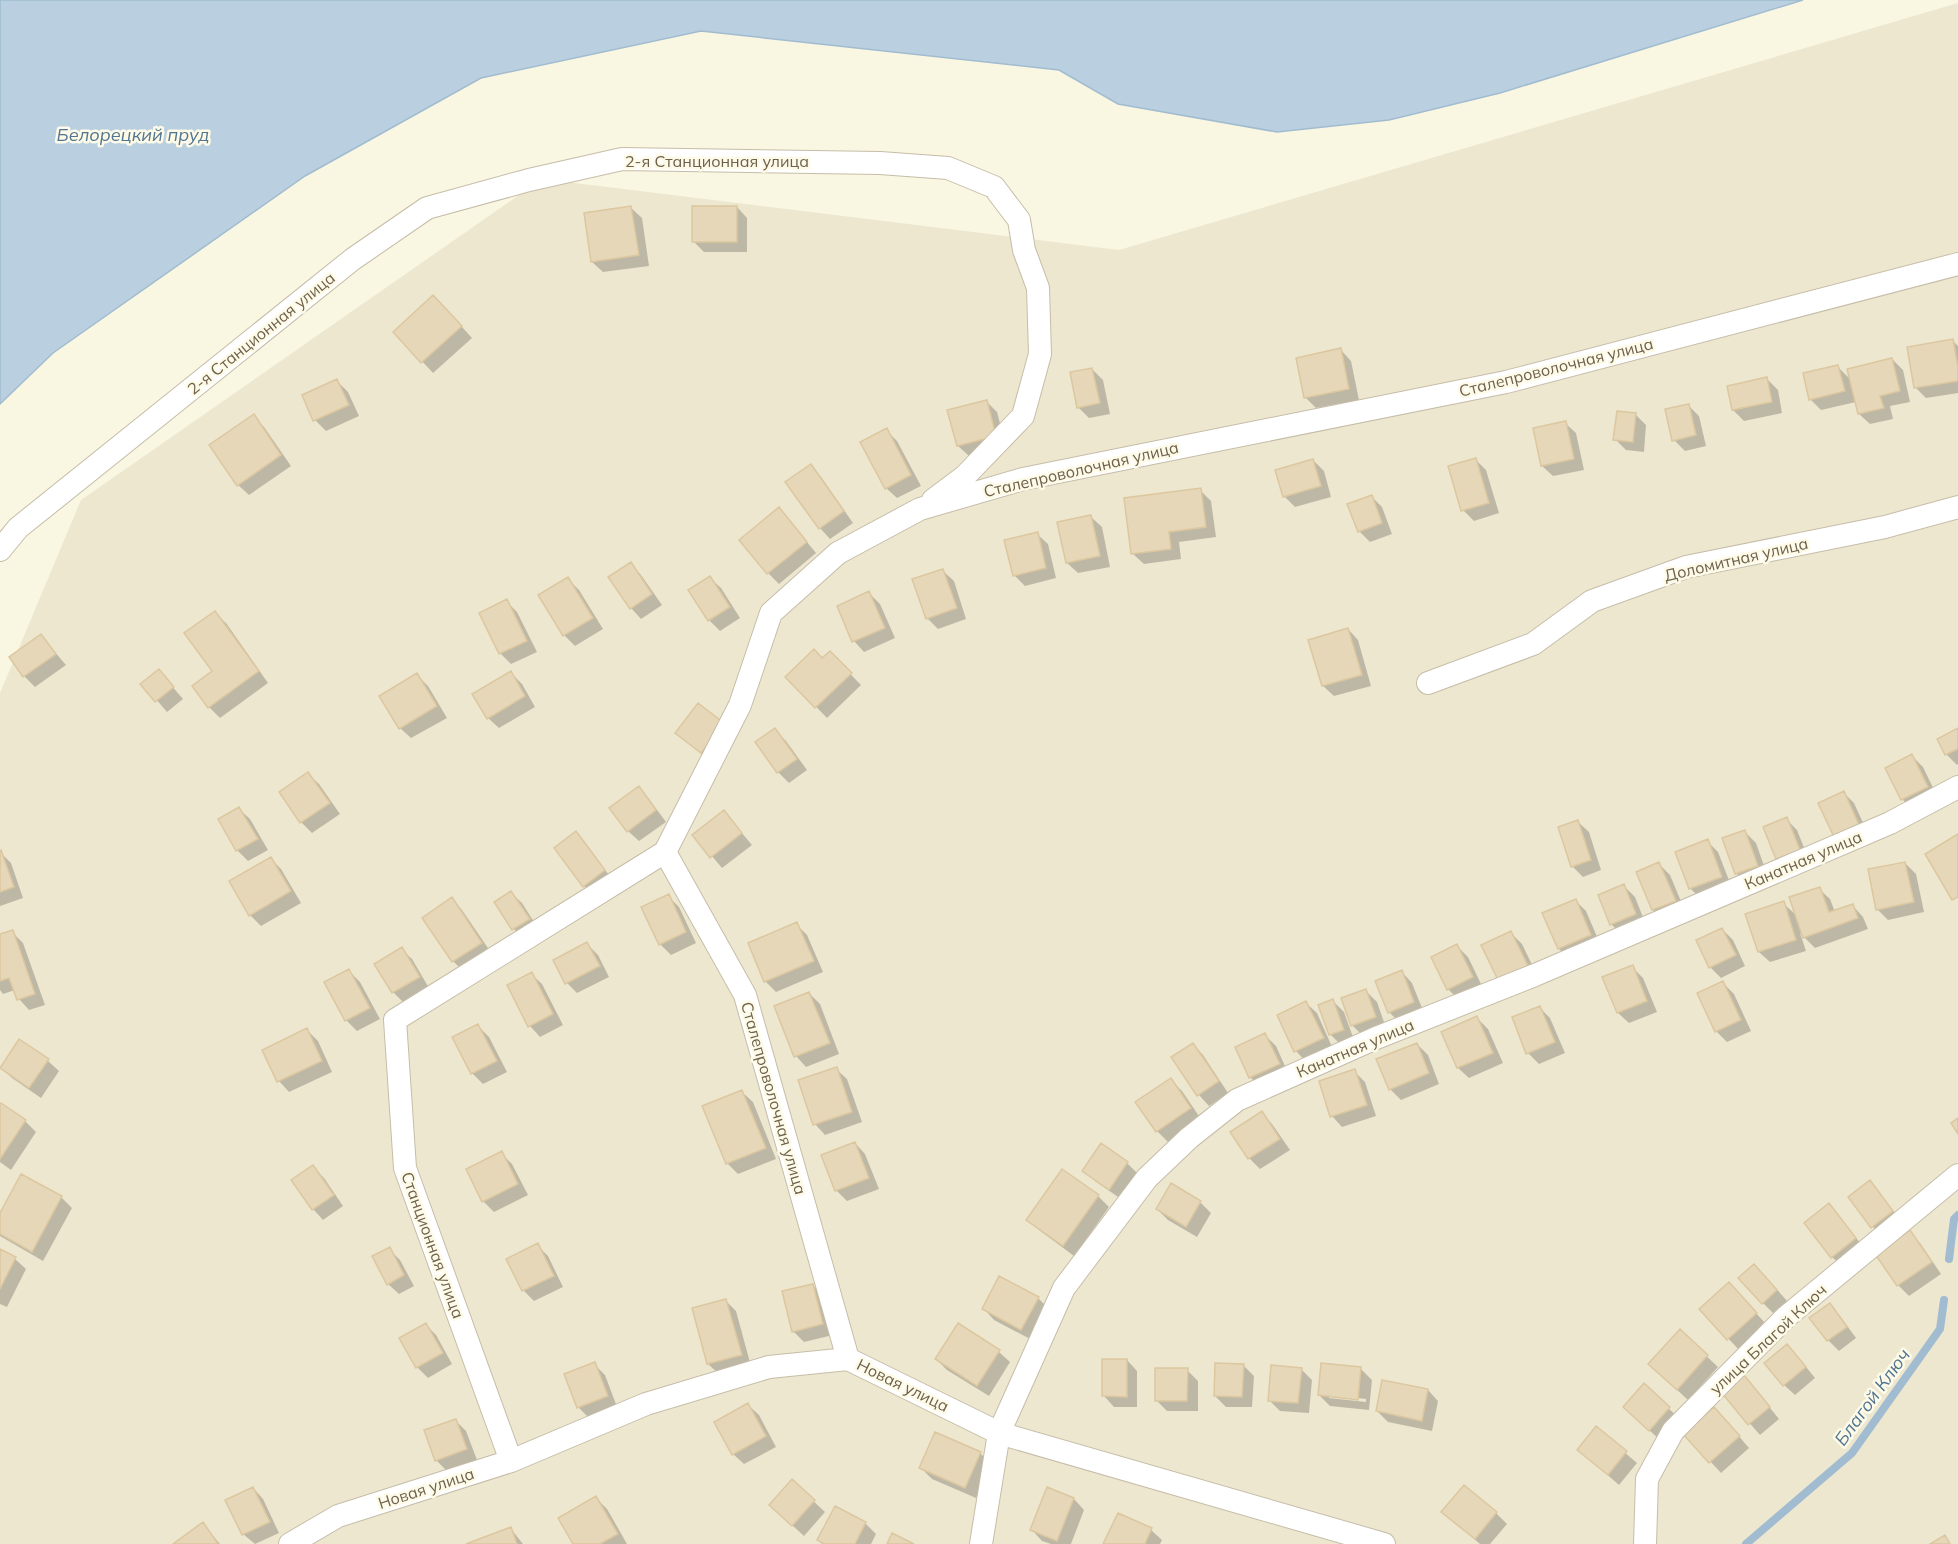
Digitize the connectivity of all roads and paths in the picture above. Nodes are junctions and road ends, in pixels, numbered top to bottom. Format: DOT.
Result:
graph roads {
  1 [pos="1958,264"];
  2 [pos="1958,507"];
  3 [pos="920,509"];
  4 [pos="0,550"];
  5 [pos="1428,683"];
  6 [pos="1958,787"];
  7 [pos="665,852"];
  8 [pos="1958,1175"];
  9 [pos="848,1359"];
  10 [pos="999,1433"];
  11 [pos="511,1461"];
  12 [pos="290,1544"];
  13 [pos="981,1544"];
  14 [pos="1384,1544"];
  15 [pos="1645,1544"];
  1 -- 3 [label="street, Сталепроволочная улица"];
  2 -- 5 [label="street, Доломитная улица"];
  3 -- 4 [label="street, 2-я Станционная улица"];
  3 -- 7 [label="street, Сталепроволочная улица"];
  6 -- 10 [label="street, Канатная улица"];
  7 -- 9 [label="street, Сталепроволочная улица"];
  7 -- 11 [label="street, Станционная улица"];
  8 -- 15 [label="street, улица Благой Ключ"];
  9 -- 10 [label="street, Новая улица"];
  9 -- 11 [label="street, Новая улица"];
  10 -- 13 [label="street, Канатная улица"];
  10 -- 14 [label="street, Новая улица"];
  11 -- 12 [label="street, Новая улица"];
}
